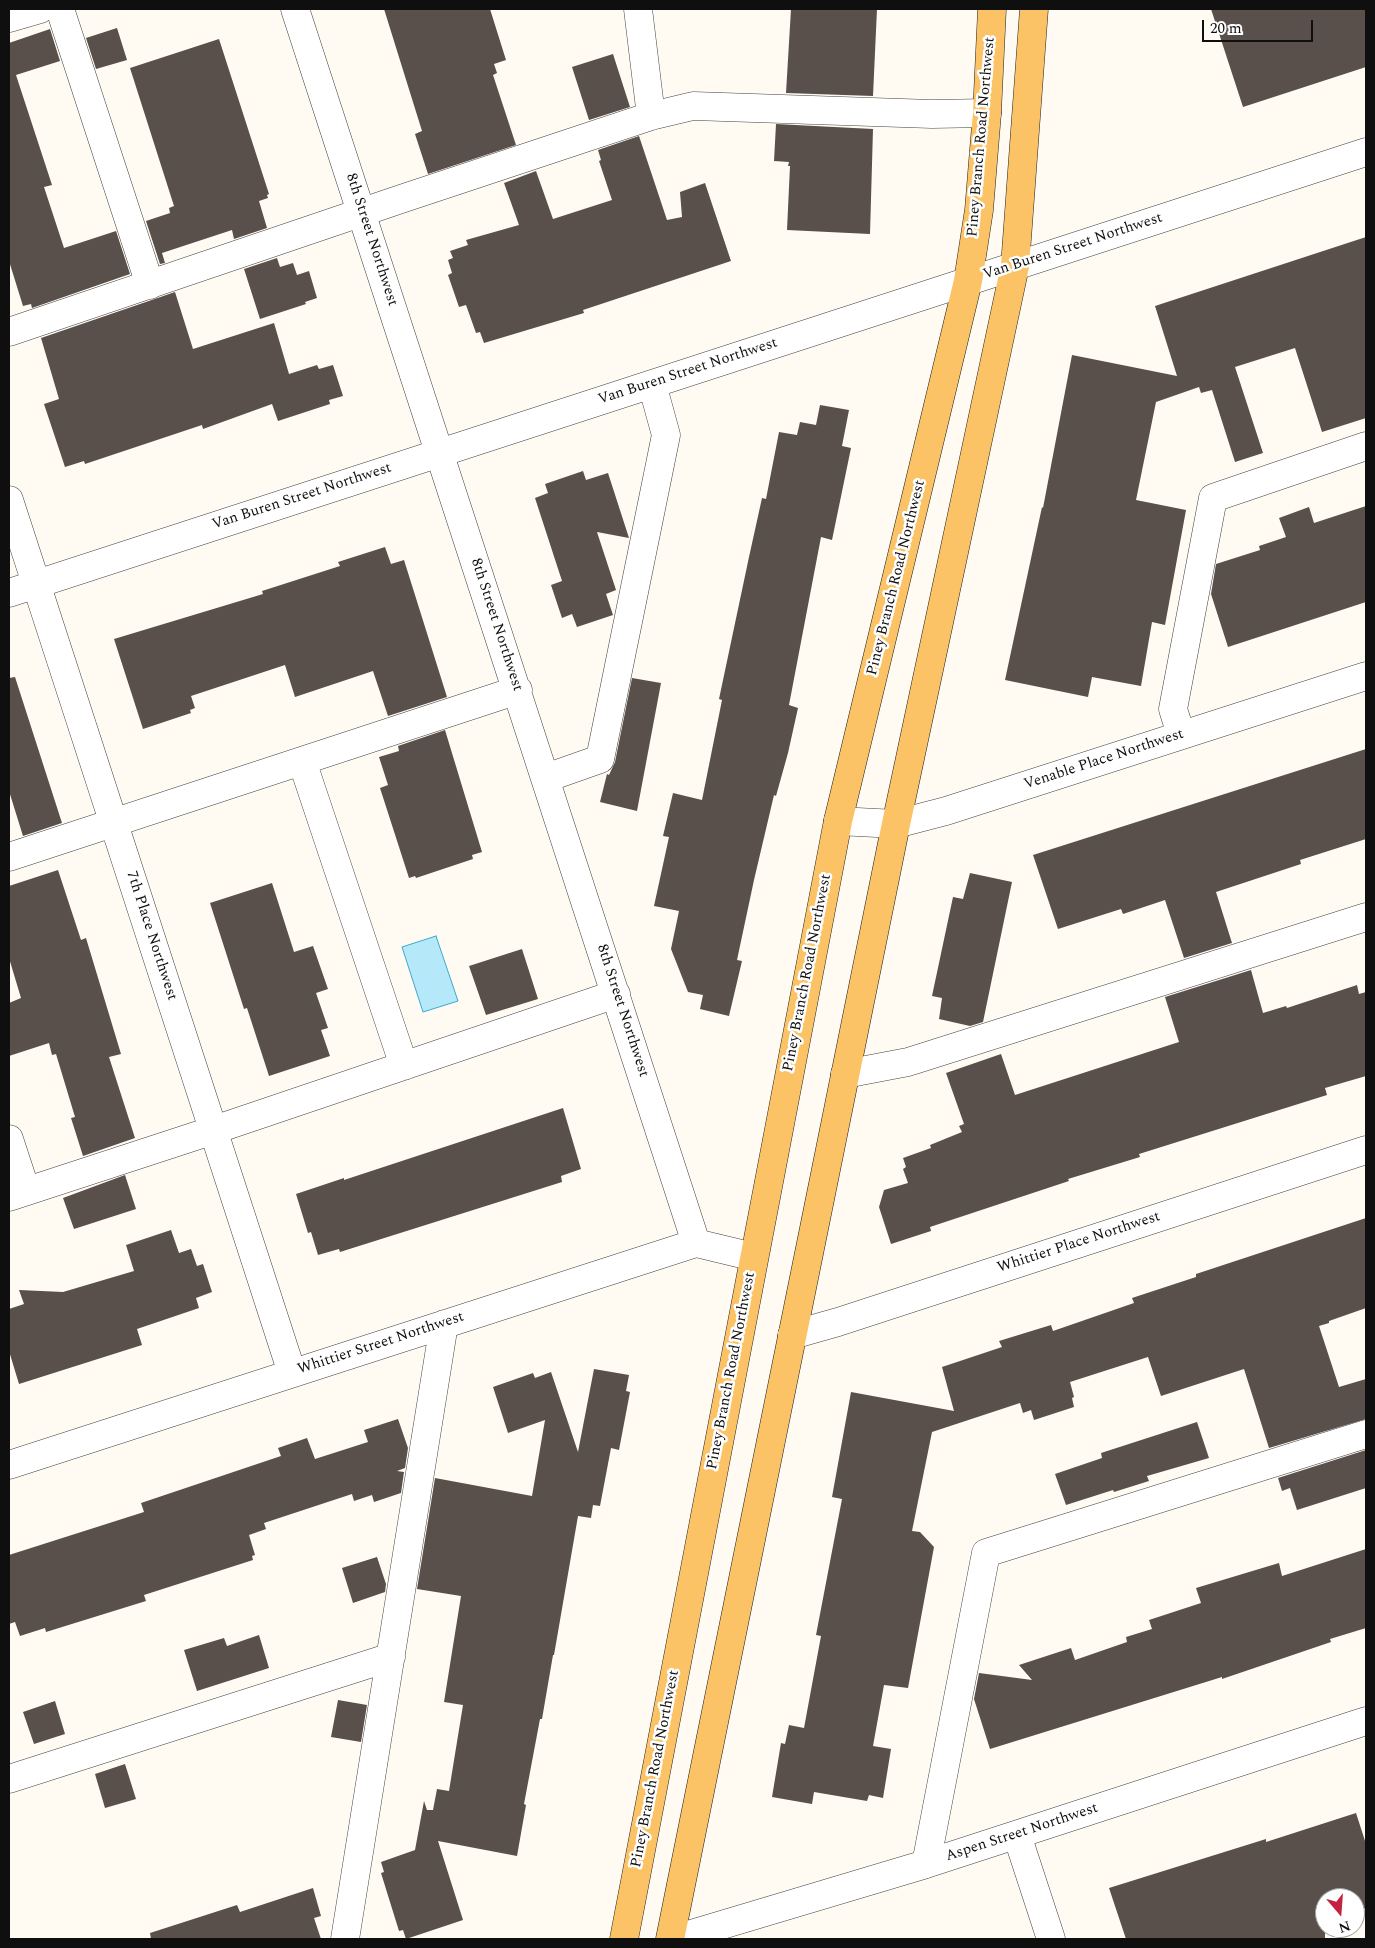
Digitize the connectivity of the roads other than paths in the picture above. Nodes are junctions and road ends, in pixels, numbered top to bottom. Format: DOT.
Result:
graph roads {
  1 [pos="40,9"];
  2 [pos="60,9"];
  3 [pos="295,9"];
  4 [pos="638,9"];
  5 [pos="992,9"];
  6 [pos="1034,9"];
  7 [pos="9,18"];
  8 [pos="987,113"];
  9 [pos="651,116"];
  10 [pos="1366,152"];
  11 [pos="363,213"];
  12 [pos="1015,266"];
  13 [pos="968,282"];
  14 [pos="150,285"];
  15 [pos="9,332"];
  16 [pos="652,384"];
  17 [pos="1366,446"];
  18 [pos="440,452"];
  19 [pos="9,500"];
  20 [pos="36,584"];
  21 [pos="9,592"];
  22 [pos="1366,676"];
  23 [pos="518,690"];
  24 [pos="1181,735"];
  25 [pos="302,761"];
  26 [pos="546,778"];
  27 [pos="838,821"];
  28 [pos="114,822"];
  29 [pos="896,824"];
  30 [pos="9,857"];
  31 [pos="1366,917"];
  32 [pos="616,994"];
  33 [pos="404,1066"];
  34 [pos="846,1074"];
  35 [pos="214,1130"];
  36 [pos="9,1139"];
  37 [pos="1366,1150"];
  38 [pos="18,1194"];
  39 [pos="696,1243"];
  40 [pos="754,1257"];
  41 [pos="444,1324"];
  42 [pos="792,1335"];
  43 [pos="292,1373"];
  44 [pos="1366,1434"];
  45 [pos="9,1465"];
  46 [pos="391,1657"];
  47 [pos="1366,1721"];
  48 [pos="9,1779"];
  49 [pos="1017,1835"];
  50 [pos="926,1864"];
  51 [pos="345,1939"];
  52 [pos="624,1939"];
  53 [pos="670,1939"];
  54 [pos="675,1939"];
  55 [pos="1051,1939"];
  1 -- 7 [label="street"];
  2 -- 14 [label="street"];
  3 -- 11 [label="street, 8th Street Northwest"];
  4 -- 9 [label="street"];
  5 -- 8 [label="main road, Piney Branch Road Northwest"];
  6 -- 12 [label="main road"];
  8 -- 9 [label="street"];
  8 -- 13 [label="main road, Piney Branch Road Northwest"];
  9 -- 11 [label="street"];
  10 -- 12 [label="street, Van Buren Street Northwest"];
  11 -- 14 [label="street"];
  11 -- 18 [label="street, 8th Street Northwest"];
  12 -- 13 [label="street, Van Buren Street Northwest"];
  12 -- 29 [label="main road"];
  13 -- 16 [label="street, Van Buren Street Northwest"];
  13 -- 27 [label="main road, Piney Branch Road Northwest"];
  14 -- 15 [label="street"];
  16 -- 18 [label="street, Van Buren Street Northwest"];
  16 -- 26 [label="street"];
  17 -- 24 [label="street"];
  18 -- 20 [label="street, Van Buren Street Northwest"];
  18 -- 23 [label="street, 8th Street Northwest"];
  19 -- 20 [label="street, 7th Place Northwest"];
  20 -- 21 [label="street, Van Buren Street Northwest"];
  20 -- 28 [label="street, 7th Place Northwest"];
  22 -- 24 [label="street, Venable Place Northwest"];
  23 -- 25 [label="street"];
  23 -- 26 [label="street, 8th Street Northwest"];
  24 -- 29 [label="street, Venable Place Northwest"];
  25 -- 28 [label="street"];
  25 -- 33 [label="street"];
  26 -- 32 [label="street, 8th Street Northwest"];
  27 -- 29 [label="street, Venable Place Northwest"];
  27 -- 40 [label="main road, Piney Branch Road Northwest"];
  28 -- 30 [label="street"];
  28 -- 35 [label="street, 7th Place Northwest"];
  29 -- 34 [label="main road"];
  31 -- 34 [label="street"];
  32 -- 33 [label="street"];
  32 -- 39 [label="street, 8th Street Northwest"];
  33 -- 35 [label="street"];
  34 -- 42 [label="main road"];
  35 -- 38 [label="street"];
  35 -- 43 [label="street, 7th Place Northwest"];
  36 -- 38 [label="street"];
  37 -- 42 [label="street, Whittier Place Northwest"];
  39 -- 40 [label="street"];
  39 -- 41 [label="street, Whittier Street Northwest"];
  40 -- 52 [label="main road, Piney Branch Road Northwest"];
  41 -- 43 [label="street, Whittier Street Northwest"];
  41 -- 46 [label="street"];
  42 -- 53 [label="main road"];
  43 -- 45 [label="street, Whittier Street Northwest"];
  44 -- 50 [label="street"];
  46 -- 48 [label="street"];
  46 -- 51 [label="street"];
  47 -- 49 [label="street, Aspen Street Northwest"];
  49 -- 50 [label="street, Aspen Street Northwest"];
  49 -- 55 [label="street"];
  50 -- 54 [label="street, Aspen Street Northwest"];
}
